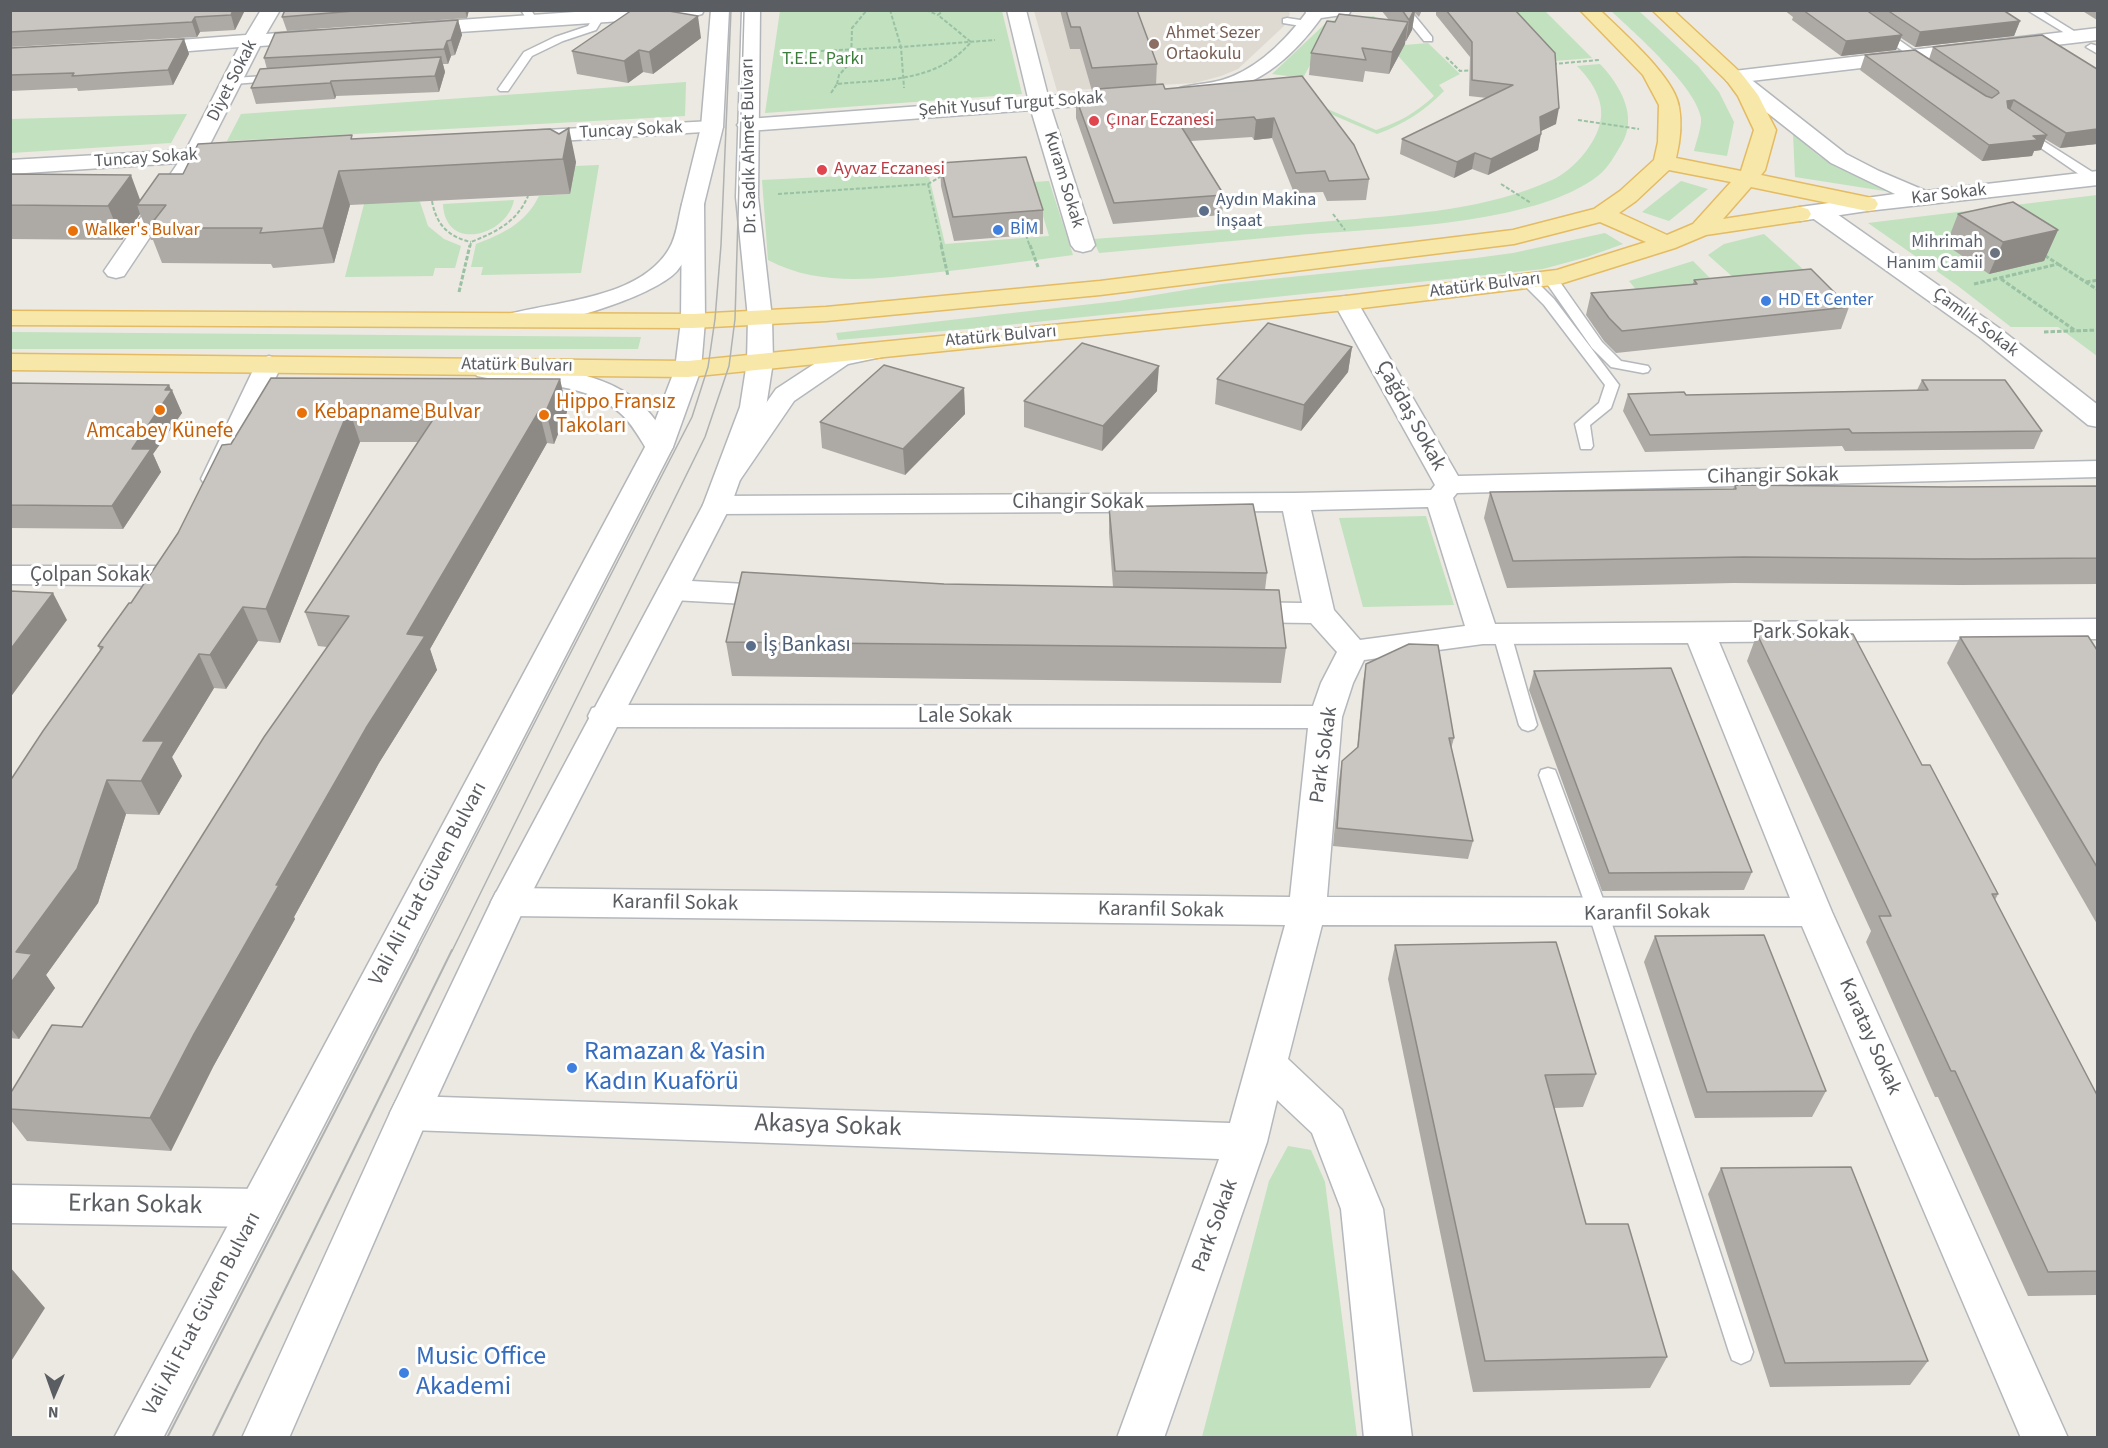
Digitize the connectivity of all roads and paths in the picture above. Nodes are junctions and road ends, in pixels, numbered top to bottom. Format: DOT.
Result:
graph roads {
  1 [pos="271,10"];
  2 [pos="695,10"];
  3 [pos="720,10"];
  4 [pos="751,10"];
  5 [pos="867,10"];
  6 [pos="890,10"];
  7 [pos="926,10"];
  8 [pos="944,10"];
  9 [pos="1016,10"];
  10 [pos="1342,10"];
  11 [pos="1404,10"];
  12 [pos="1589,10"];
  13 [pos="1661,10"];
  14 [pos="1848,10"];
  15 [pos="2032,10"];
  16 [pos="938,15"];
  17 [pos="530,16"];
  18 [pos="598,17"];
  19 [pos="1306,17"];
  20 [pos="393,31"];
  21 [pos="335,34"];
  22 [pos="1023,38"];
  23 [pos="1428,39"];
  24 [pos="253,40"];
  25 [pos="970,42"];
  26 [pos="2091,42"];
  27 [pos="901,46"];
  28 [pos="851,50"];
  29 [pos="117,51"];
  30 [pos="749,54"];
  31 [pos="1609,59"];
  32 [pos="1915,59"];
  33 [pos="1552,64"];
  34 [pos="1483,69"];
  35 [pos="1734,77"];
  36 [pos="291,78"];
  37 [pos="903,78"];
  38 [pos="234,81"];
  39 [pos="837,84"];
  40 [pos="504,89"];
  41 [pos="1166,94"];
  42 [pos="1143,95"];
  43 [pos="1039,102"];
  44 [pos="907,113"];
  45 [pos="1578,120"];
  46 [pos="814,121"];
  47 [pos="748,125"];
  48 [pos="2016,126"];
  49 [pos="712,127"];
  50 [pos="1644,130"];
  51 [pos="509,138"];
  52 [pos="253,152"];
  53 [pos="194,155"];
  54 [pos="1664,162"];
  55 [pos="952,169"];
  56 [pos="23,172"];
  57 [pos="2095,178"];
  58 [pos="1746,179"];
  59 [pos="928,184"];
  60 [pos="1501,184"];
  61 [pos="528,196"];
  62 [pos="747,197"];
  63 [pos="1926,198"];
  64 [pos="432,201"];
  65 [pos="693,204"];
  66 [pos="1867,204"];
  67 [pos="1533,205"];
  68 [pos="1809,213"];
  69 [pos="1602,214"];
  70 [pos="1701,229"];
  71 [pos="1026,236"];
  72 [pos="471,242"];
  73 [pos="1667,243"];
  74 [pos="1083,245"];
  75 [pos="2042,253"];
  76 [pos="2058,264"];
  77 [pos="1039,270"];
  78 [pos="116,271"];
  79 [pos="949,279"];
  80 [pos="1539,279"];
  81 [pos="2001,279"];
  82 [pos="2097,280"];
  83 [pos="2085,282"];
  84 [pos="1928,289"];
  85 [pos="2097,290"];
  86 [pos="1346,303"];
  87 [pos="10,318"];
  88 [pos="760,318"];
  89 [pos="452,319"];
  90 [pos="518,319"];
  91 [pos="693,321"];
  92 [pos="2097,330"];
  93 [pos="2076,331"];
  94 [pos="2044,332"];
  95 [pos="920,344"];
  96 [pos="10,362"];
  97 [pos="760,362"];
  98 [pos="269,364"];
  99 [pos="449,365"];
  100 [pos="688,369"];
  101 [pos="1643,369"];
  102 [pos="2097,419"];
  103 [pos="1587,446"];
  104 [pos="659,447"];
  105 [pos="2097,470"];
  106 [pos="723,490"];
  107 [pos="1444,492"];
  108 [pos="205,501"];
  109 [pos="1295,502"];
  110 [pos="10,575"];
  111 [pos="673,590"];
  112 [pos="808,598"];
  113 [pos="149,605"];
  114 [pos="1202,612"];
  115 [pos="1319,613"];
  116 [pos="1700,633"];
  117 [pos="1492,634"];
  118 [pos="2093,636"];
  119 [pos="1353,651"];
  120 [pos="604,716"];
  121 [pos="1326,717"];
  122 [pos="1528,725"];
  123 [pos="1548,775"];
  124 [pos="509,902"];
  125 [pos="1814,912"];
  126 [pos="1307,913"];
  127 [pos="1599,915"];
  128 [pos="1266,1064"];
  129 [pos="410,1113"];
  130 [pos="1246,1142"];
  131 [pos="10,1204"];
  132 [pos="259,1208"];
  133 [pos="1741,1352"];
  134 [pos="137,1437"];
  135 [pos="265,1437"];
  136 [pos="1140,1437"];
  137 [pos="1388,1437"];
  138 [pos="2045,1437"];
  1 -- 24 [label="street, Diyet Sokak"];
  2 -- 18 [label="street"];
  3 -- 49 [label="street, Dr. Sadık Ahmet Bulvarı"];
  4 -- 30 [label="street, Dr. Sadık Ahmet Bulvarı"];
  5 -- 28 [label="path"];
  6 -- 27 [label="path"];
  7 -- 16 [label="path"];
  8 -- 16 [label="path"];
  9 -- 22 [label="street, Kuram Sokak"];
  10 -- 19 [label="street"];
  11 -- 23 [label="lane"];
  12 -- 54 [label="main road"];
  13 -- 35 [label="main road, Atatürk Bulvarı"];
  14 -- 32 [label="lane"];
  15 -- 26 [label="lane"];
  16 -- 25 [label="path"];
  17 -- 18 [label="street"];
  17 -- 20 [label="street"];
  18 -- 40 [label="lane"];
  19 -- 41 [label="street"];
  21 -- 24 [label="street"];
  22 -- 25 [label="path"];
  22 -- 43 [label="street, Kuram Sokak"];
  23 -- 34 [label="path"];
  24 -- 29 [label="street"];
  24 -- 38 [label="street, Diyet Sokak"];
  25 -- 27 [label="path"];
  25 -- 37 [label="path"];
  26 -- 32 [label="street"];
  27 -- 28 [label="path"];
  27 -- 37 [label="path"];
  28 -- 30 [label="path"];
  28 -- 39 [label="path"];
  30 -- 47 [label="street, Dr. Sadık Ahmet Bulvarı"];
  31 -- 33 [label="path"];
  32 -- 35 [label="street"];
  35 -- 58 [label="main road, Atatürk Bulvarı"];
  35 -- 63 [label="street"];
  36 -- 38 [label="lane"];
  37 -- 39 [label="path"];
  37 -- 44 [label="path"];
  38 -- 53 [label="street, Diyet Sokak"];
  39 -- 46 [label="path"];
  42 -- 43 [label="street, Şehit Yusuf Turgut Sokak"];
  43 -- 44 [label="street, Şehit Yusuf Turgut Sokak"];
  43 -- 74 [label="street, Kuram Sokak"];
  44 -- 46 [label="street, Şehit Yusuf Turgut Sokak"];
  45 -- 50 [label="path"];
  46 -- 47 [label="street, Şehit Yusuf Turgut Sokak"];
  47 -- 62 [label="street, Dr. Sadık Ahmet Bulvarı"];
  48 -- 57 [label="lane"];
  49 -- 51 [label="street, Tuncay Sokak"];
  49 -- 65 [label="street, Dr. Sadık Ahmet Bulvarı"];
  52 -- 53 [label="street, Tuncay Sokak"];
  53 -- 56 [label="street, Tuncay Sokak"];
  53 -- 78 [label="street, Diyet Sokak"];
  54 -- 58 [label="main road"];
  54 -- 69 [label="main road, Atatürk Bulvarı"];
  55 -- 59 [label="path"];
  57 -- 63 [label="street, Kar Sokak"];
  58 -- 66 [label="main road"];
  58 -- 70 [label="main road, Atatürk Bulvarı"];
  59 -- 62 [label="path"];
  59 -- 79 [label="path"];
  60 -- 67 [label="path"];
  61 -- 72 [label="path"];
  62 -- 88 [label="street, Dr. Sadık Ahmet Bulvarı"];
  63 -- 66 [label="street, Kar Sokak"];
  64 -- 72 [label="path"];
  65 -- 90 [label="street"];
  65 -- 91 [label="street, Dr. Sadık Ahmet Bulvarı"];
  66 -- 68 [label="street, Kar Sokak"];
  68 -- 70 [label="main road"];
  68 -- 84 [label="street, Çamlık Sokak"];
  69 -- 73 [label="main road"];
  69 -- 88 [label="main road, Atatürk Bulvarı"];
  70 -- 73 [label="main road, Atatürk Bulvarı"];
  71 -- 77 [label="path"];
  72 -- 89 [label="path"];
  73 -- 80 [label="main road, Atatürk Bulvarı"];
  75 -- 76 [label="path"];
  76 -- 81 [label="path"];
  76 -- 83 [label="path"];
  80 -- 86 [label="main road, Atatürk Bulvarı"];
  80 -- 101 [label="lane"];
  80 -- 103 [label="lane"];
  81 -- 84 [label="path"];
  81 -- 93 [label="path"];
  82 -- 83 [label="path"];
  83 -- 85 [label="path"];
  84 -- 102 [label="street, Çamlık Sokak"];
  86 -- 95 [label="main road, Atatürk Bulvarı"];
  86 -- 107 [label="street, Çağdaş Sokak"];
  87 -- 89 [label="main road, Atatürk Bulvarı"];
  88 -- 91 [label="main road, Atatürk Bulvarı"];
  88 -- 97 [label="street"];
  89 -- 90 [label="main road, Atatürk Bulvarı"];
  90 -- 91 [label="main road, Atatürk Bulvarı"];
  91 -- 100 [label="street, Vali Ali Fuat Güven Bulvarı"];
  92 -- 93 [label="path"];
  93 -- 94 [label="path"];
  95 -- 97 [label="main road, Atatürk Bulvarı"];
  95 -- 106 [label="street"];
  96 -- 98 [label="main road, Atatürk Bulvarı"];
  97 -- 100 [label="main road, Atatürk Bulvarı"];
  97 -- 106 [label="street"];
  98 -- 99 [label="main road, Atatürk Bulvarı"];
  98 -- 108 [label="street"];
  99 -- 100 [label="main road, Atatürk Bulvarı"];
  99 -- 104 [label="street"];
  100 -- 104 [label="street, Vali Ali Fuat Güven Bulvarı"];
  104 -- 132 [label="street, Vali Ali Fuat Güven Bulvarı"];
  105 -- 107 [label="street, Cihangir Sokak"];
  106 -- 109 [label="street, Cihangir Sokak"];
  106 -- 111 [label="street"];
  107 -- 109 [label="street, Cihangir Sokak"];
  107 -- 117 [label="street, Çağdaş Sokak"];
  109 -- 115 [label="street"];
  110 -- 113 [label="street, Çolpan Sokak"];
  111 -- 112 [label="street"];
  111 -- 120 [label="street"];
  114 -- 115 [label="street"];
  115 -- 119 [label="street"];
  116 -- 117 [label="street, Park Sokak"];
  116 -- 118 [label="street, Park Sokak"];
  116 -- 125 [label="street, Karatay Sokak"];
  117 -- 119 [label="street, Park Sokak"];
  117 -- 122 [label="lane"];
  119 -- 121 [label="street, Park Sokak"];
  120 -- 121 [label="street, Lale Sokak"];
  120 -- 124 [label="street"];
  121 -- 126 [label="street, Park Sokak"];
  123 -- 127 [label="lane"];
  124 -- 126 [label="street, Karanfil Sokak"];
  124 -- 129 [label="street"];
  125 -- 127 [label="street, Karanfil Sokak"];
  125 -- 138 [label="street, Karatay Sokak"];
  126 -- 127 [label="street, Karanfil Sokak"];
  126 -- 128 [label="street, Park Sokak"];
  127 -- 133 [label="lane"];
  128 -- 130 [label="street, Park Sokak"];
  128 -- 137 [label="street"];
  129 -- 130 [label="street, Akasya Sokak"];
  129 -- 135 [label="street"];
  130 -- 136 [label="street, Park Sokak"];
  131 -- 132 [label="street, Erkan Sokak"];
  132 -- 134 [label="street, Vali Ali Fuat Güven Bulvarı"];
}
